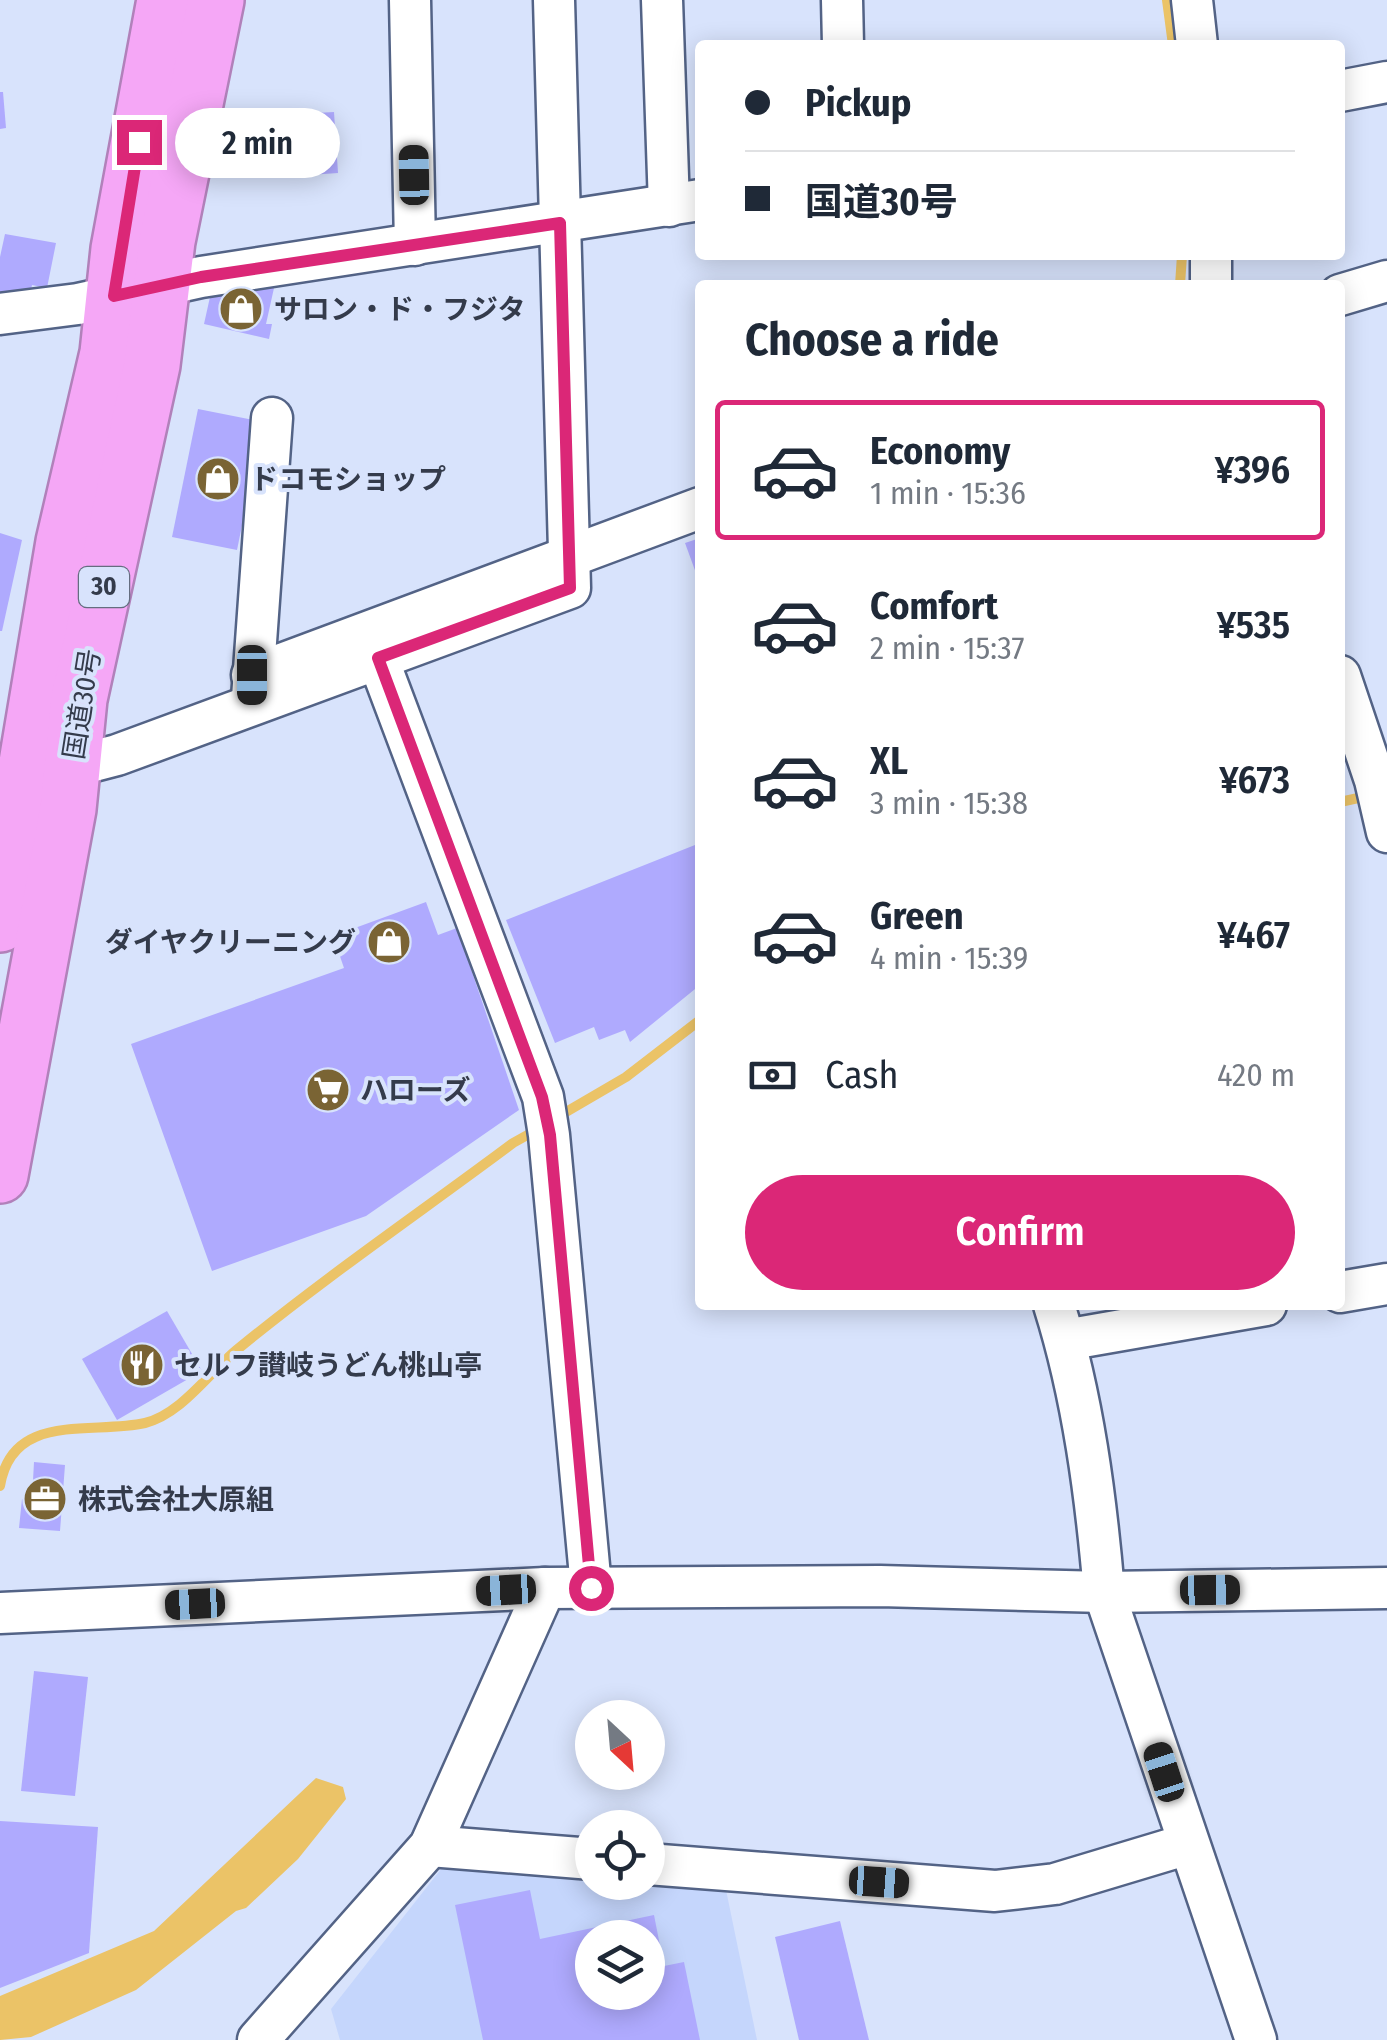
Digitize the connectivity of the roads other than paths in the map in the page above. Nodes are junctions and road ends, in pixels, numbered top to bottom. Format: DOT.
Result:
graph roads {
  1 [pos="165,0"];
  2 [pos="216,0"];
  3 [pos="410,0"];
  4 [pos="554,0"];
  5 [pos="662,0"];
  6 [pos="842,0"];
  7 [pos="1192,0"];
  8 [pos="843,40"];
  9 [pos="1197,40"];
  10 [pos="1387,82"];
  11 [pos="1345,90"];
  12 [pos="685,203"];
  13 [pos="560,223"];
  14 [pos="415,245"];
  15 [pos="1387,281"];
  16 [pos="137,291"];
  17 [pos="1345,294"];
  18 [pos="0,314"];
  19 [pos="272,418"];
  20 [pos="695,510"];
  21 [pos="570,556"];
  22 [pos="378,658"];
  23 [pos="252,690"];
  24 [pos="1345,693"];
  25 [pos="32,776"];
  26 [pos="1374,794"];
  27 [pos="0,924"];
  28 [pos="0,1175"];
  29 [pos="1387,1284"];
  30 [pos="1345,1291"];
  31 [pos="1205,1310"];
  32 [pos="1059,1322"];
  33 [pos="546,1588"];
  34 [pos="591,1588"];
  35 [pos="1387,1588"];
  36 [pos="1104,1592"];
  37 [pos="0,1613"];
  38 [pos="1188,1844"];
  39 [pos="430,1846"];
  40 [pos="575,1859"];
  41 [pos="665,1865"];
  42 [pos="258,2040"];
  43 [pos="1256,2040"];
  1 -- 16 [label="highway, 国道30号 / 30"];
  2 -- 16 [label="highway, 国道30号 / 30"];
  3 -- 14 [label="street"];
  4 -- 13 [label="street"];
  5 -- 12 [label="street"];
  6 -- 8 [label="street"];
  7 -- 9 [label="street"];
  10 -- 11 [label="street"];
  12 -- 13 [label="street"];
  13 -- 14 [label="street"];
  13 -- 21 [label="street"];
  14 -- 16 [label="street"];
  15 -- 17 [label="street"];
  16 -- 18 [label="street"];
  16 -- 25 [label="highway, 国道30号 / 30"];
  19 -- 23 [label="street"];
  20 -- 21 [label="street"];
  21 -- 22 [label="street"];
  21 -- 23 [label="street"];
  22 -- 23 [label="street"];
  22 -- 34 [label="street"];
  23 -- 25 [label="street"];
  24 -- 26 [label="street"];
  25 -- 27 [label="highway, 国道30号 / 30"];
  25 -- 28 [label="highway, 国道30号 / 30"];
  29 -- 30 [label="street"];
  31 -- 32 [label="street"];
  32 -- 36 [label="street"];
  33 -- 34 [label="street"];
  33 -- 37 [label="street"];
  33 -- 39 [label="street"];
  34 -- 36 [label="street"];
  35 -- 36 [label="street"];
  36 -- 38 [label="street"];
  38 -- 41 [label="street"];
  38 -- 43 [label="street"];
  39 -- 40 [label="street"];
  39 -- 42 [label="street"];
}
